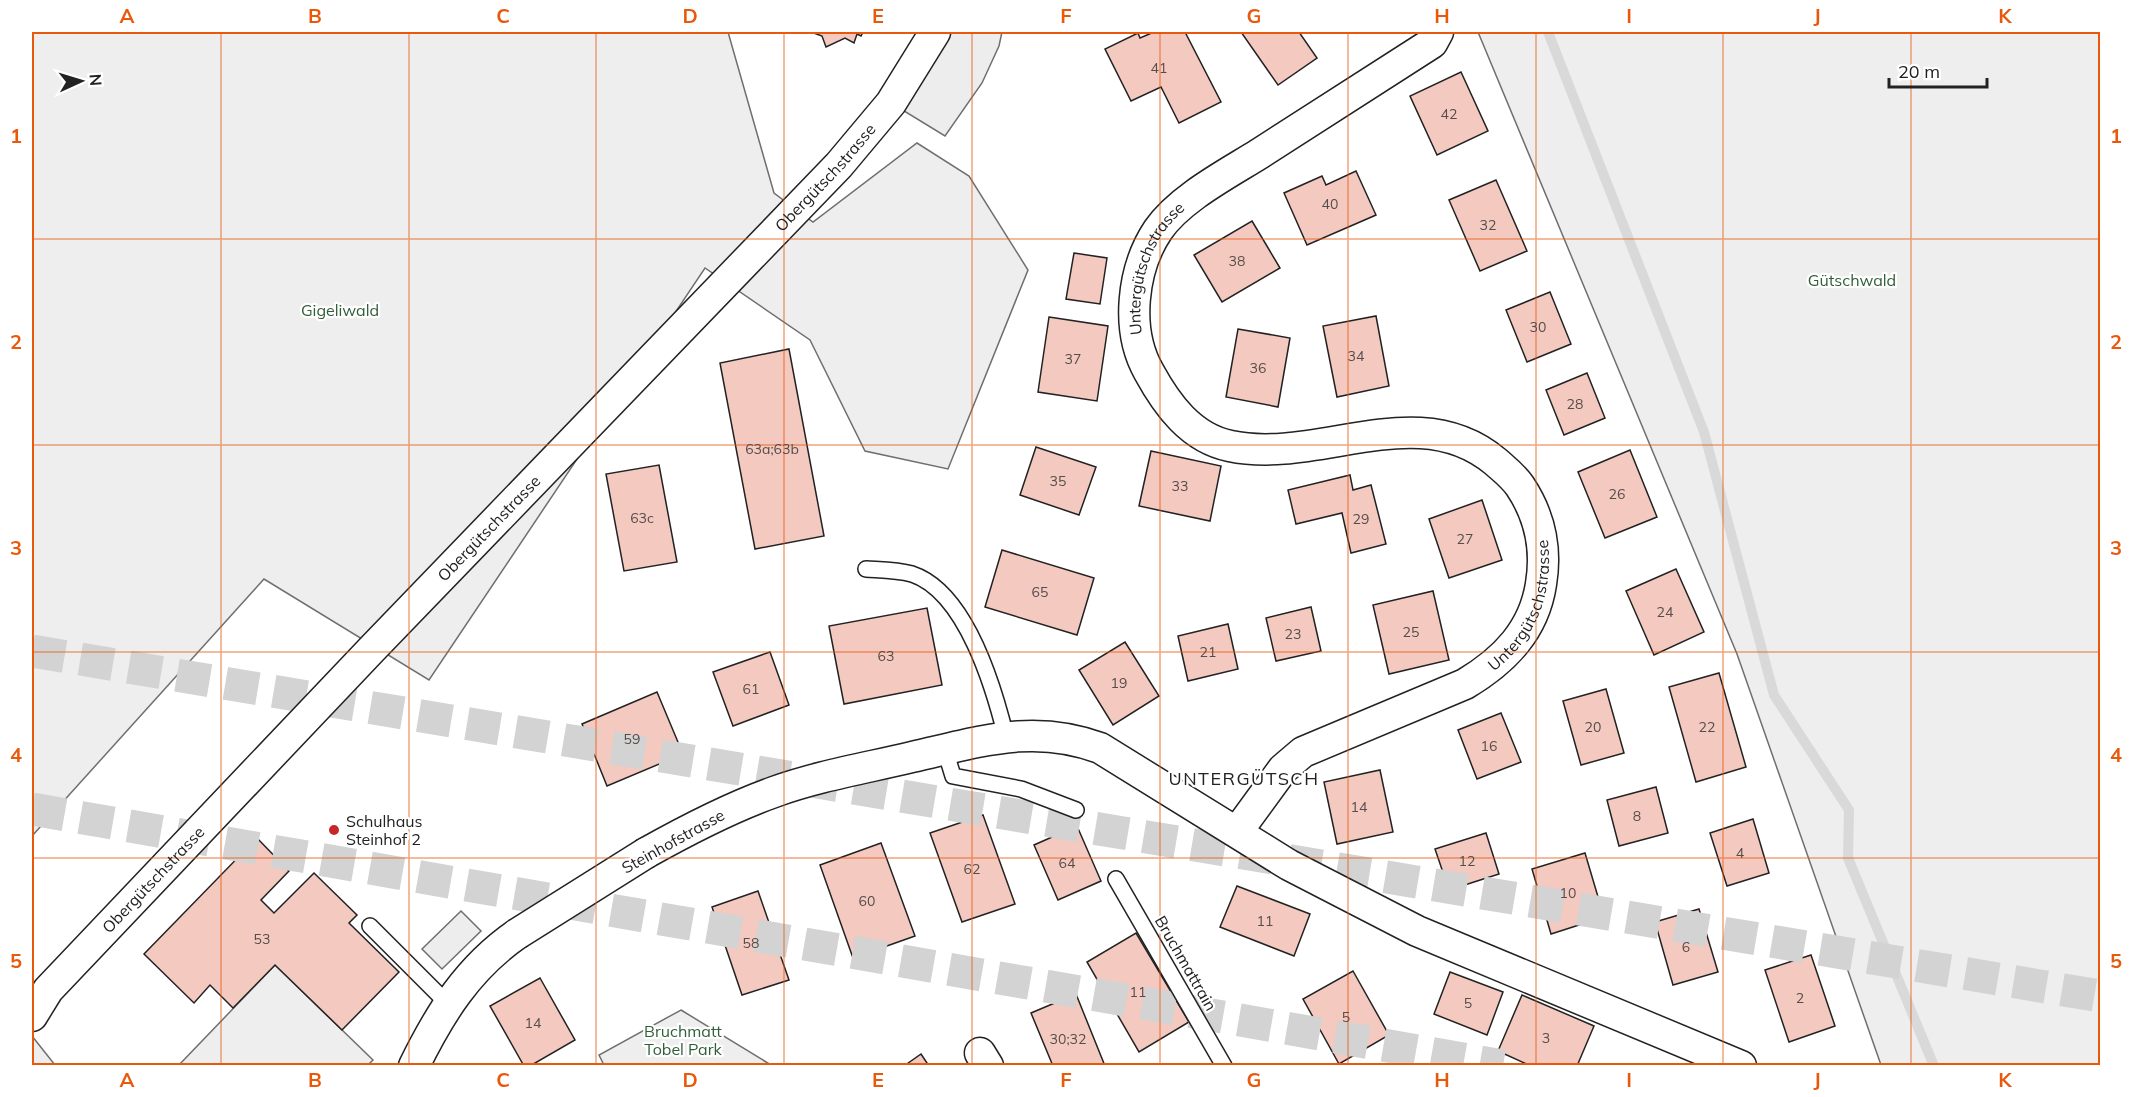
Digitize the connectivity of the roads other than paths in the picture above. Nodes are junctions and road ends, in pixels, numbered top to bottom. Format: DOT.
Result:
graph roads {
  1 [pos="935,32"];
  2 [pos="1438,32"];
  3 [pos="866,569"];
  4 [pos="1006,737"];
  5 [pos="945,750"];
  6 [pos="1076,810"];
  7 [pos="1237,832"];
  8 [pos="1116,879"];
  9 [pos="370,926"];
  10 [pos="447,1003"];
  11 [pos="32,1016"];
  12 [pos="414,1065"];
  13 [pos="1224,1065"];
  14 [pos="1740,1065"];
  1 -- 11 [label="street, Obergütschstrasse"];
  2 -- 7 [label="street, Untergütschstrasse"];
  3 -- 4 [label="lane"];
  4 -- 5 [label="street, Steinhofstrasse"];
  4 -- 7 [label="street, Steinhofstrasse"];
  5 -- 6 [label="lane"];
  5 -- 10 [label="street, Steinhofstrasse, bridge"];
  7 -- 14 [label="street"];
  8 -- 13 [label="lane, Bruchmattrain"];
  9 -- 10 [label="lane"];
  10 -- 12 [label="street, Steinhofstrasse"];
}
